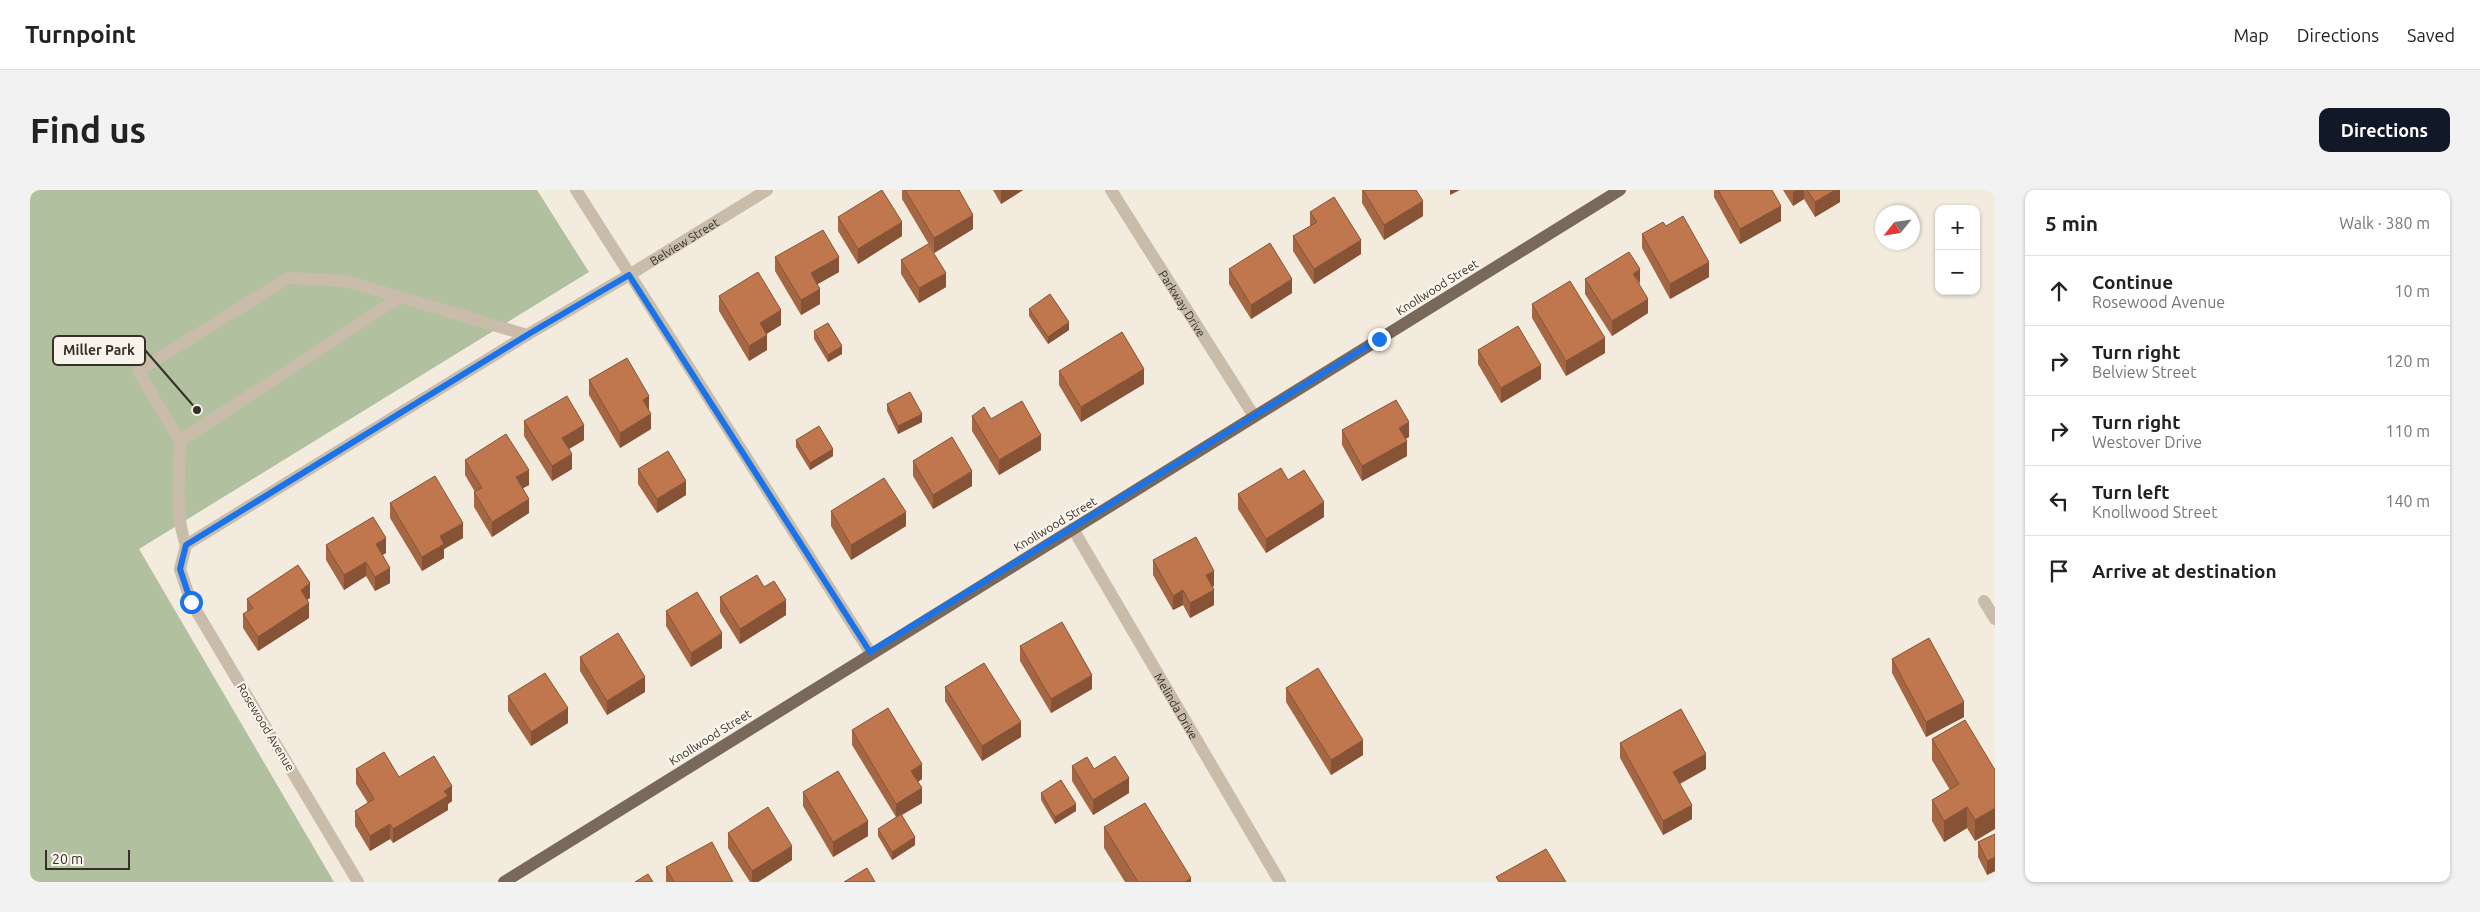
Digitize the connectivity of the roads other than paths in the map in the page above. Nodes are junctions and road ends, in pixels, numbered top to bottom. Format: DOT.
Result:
graph roads {
  1 [pos="576,190"];
  2 [pos="767,190"];
  3 [pos="1111,190"];
  4 [pos="1620,190"];
  5 [pos="629,275"];
  6 [pos="400,297"];
  7 [pos="527,335"];
  8 [pos="1254,416"];
  9 [pos="180,441"];
  10 [pos="1072,530"];
  11 [pos="186,545"];
  12 [pos="1984,601"];
  13 [pos="1995,620"];
  14 [pos="870,652"];
  15 [pos="358,882"];
  16 [pos="504,882"];
  17 [pos="1280,882"];
  1 -- 5 [label="street"];
  2 -- 5 [label="street, Belview Street"];
  3 -- 8 [label="street, Parkway Drive"];
  4 -- 8 [label="main road, Knollwood Street"];
  5 -- 7 [label="street, Belview Street"];
  5 -- 14 [label="street"];
  6 -- 7 [label="street"];
  6 -- 9 [label="street"];
  6 -- 9 [label="street"];
  7 -- 11 [label="street, Belview Street"];
  8 -- 10 [label="main road, Knollwood Street"];
  9 -- 11 [label="street"];
  10 -- 14 [label="main road, Knollwood Street"];
  10 -- 17 [label="street, Melinda Drive"];
  11 -- 15 [label="street, Rosewood Avenue"];
  12 -- 13 [label="street"];
  14 -- 16 [label="main road, Knollwood Street"];
}
